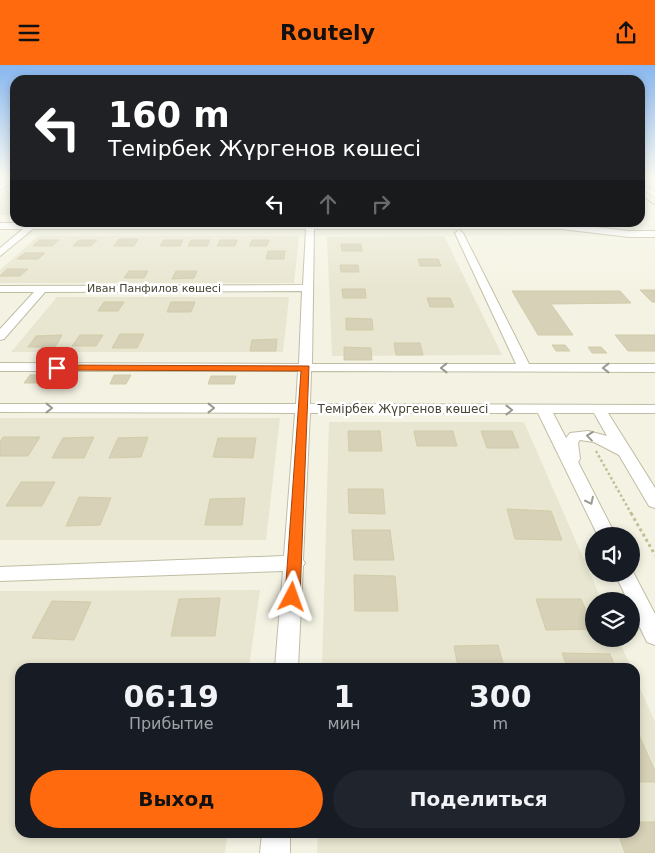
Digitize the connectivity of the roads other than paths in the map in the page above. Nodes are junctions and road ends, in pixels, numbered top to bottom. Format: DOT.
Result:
graph roads {
  1 [pos="29,227"];
  2 [pos="310,227"];
  3 [pos="361,227"];
  4 [pos="556,227"];
  5 [pos="586,227"];
  6 [pos="604,227"];
  7 [pos="607,230"];
  8 [pos="459,233"];
  9 [pos="655,233"];
  10 [pos="0,253"];
  11 [pos="43,288"];
  12 [pos="308,288"];
  13 [pos="0,289"];
  14 [pos="0,336"];
  15 [pos="0,367"];
  16 [pos="306,368"];
  17 [pos="525,368"];
  18 [pos="655,368"];
  19 [pos="303,408"];
  20 [pos="0,409"];
  21 [pos="655,409"];
  22 [pos="544,410"];
  23 [pos="599,410"];
  24 [pos="629,461"];
  25 [pos="573,467"];
  26 [pos="655,502"];
  27 [pos="603,527"];
  28 [pos="295,563"];
  29 [pos="0,574"];
  30 [pos="629,582"];
  31 [pos="655,636"];
  32 [pos="288,663"];
  33 [pos="276,838"];
  34 [pos="275,853"];
  1 -- 10 [label="street"];
  2 -- 12 [label="street"];
  3 -- 8 [label="street"];
  4 -- 8 [label="street"];
  5 -- 7 [label="street"];
  6 -- 7 [label="street"];
  7 -- 9 [label="street"];
  8 -- 17 [label="street"];
  11 -- 12 [label="street, Иван Панфилов көшесі"];
  11 -- 13 [label="street, Иван Панфилов көшесі"];
  11 -- 14 [label="street"];
  12 -- 16 [label="street"];
  15 -- 16 [label="street"];
  17 -- 16 [label="street, one-way"];
  16 -- 19 [label="street"];
  18 -- 17 [label="street, one-way"];
  20 -- 19 [label="street, Темірбек Жүргенов көшесі, one-way"];
  19 -- 22 [label="street, Темірбек Жүргенов көшесі, one-way"];
  19 -- 28 [label="street"];
  21 -- 23 [label="street, Темірбек Жүргенов көшесі"];
  22 -- 23 [label="street, Темірбек Жүргенов көшесі"];
  22 -- 25 [label="street"];
  23 -- 24 [label="street"];
  24 -- 25 [label="street, one-way"];
  24 -- 26 [label="street"];
  25 -- 27 [label="street, one-way"];
  28 -- 29 [label="street"];
  28 -- 32 [label="street"];
  30 -- 31 [label="street"];
  33 -- 34 [label="street"];
}
